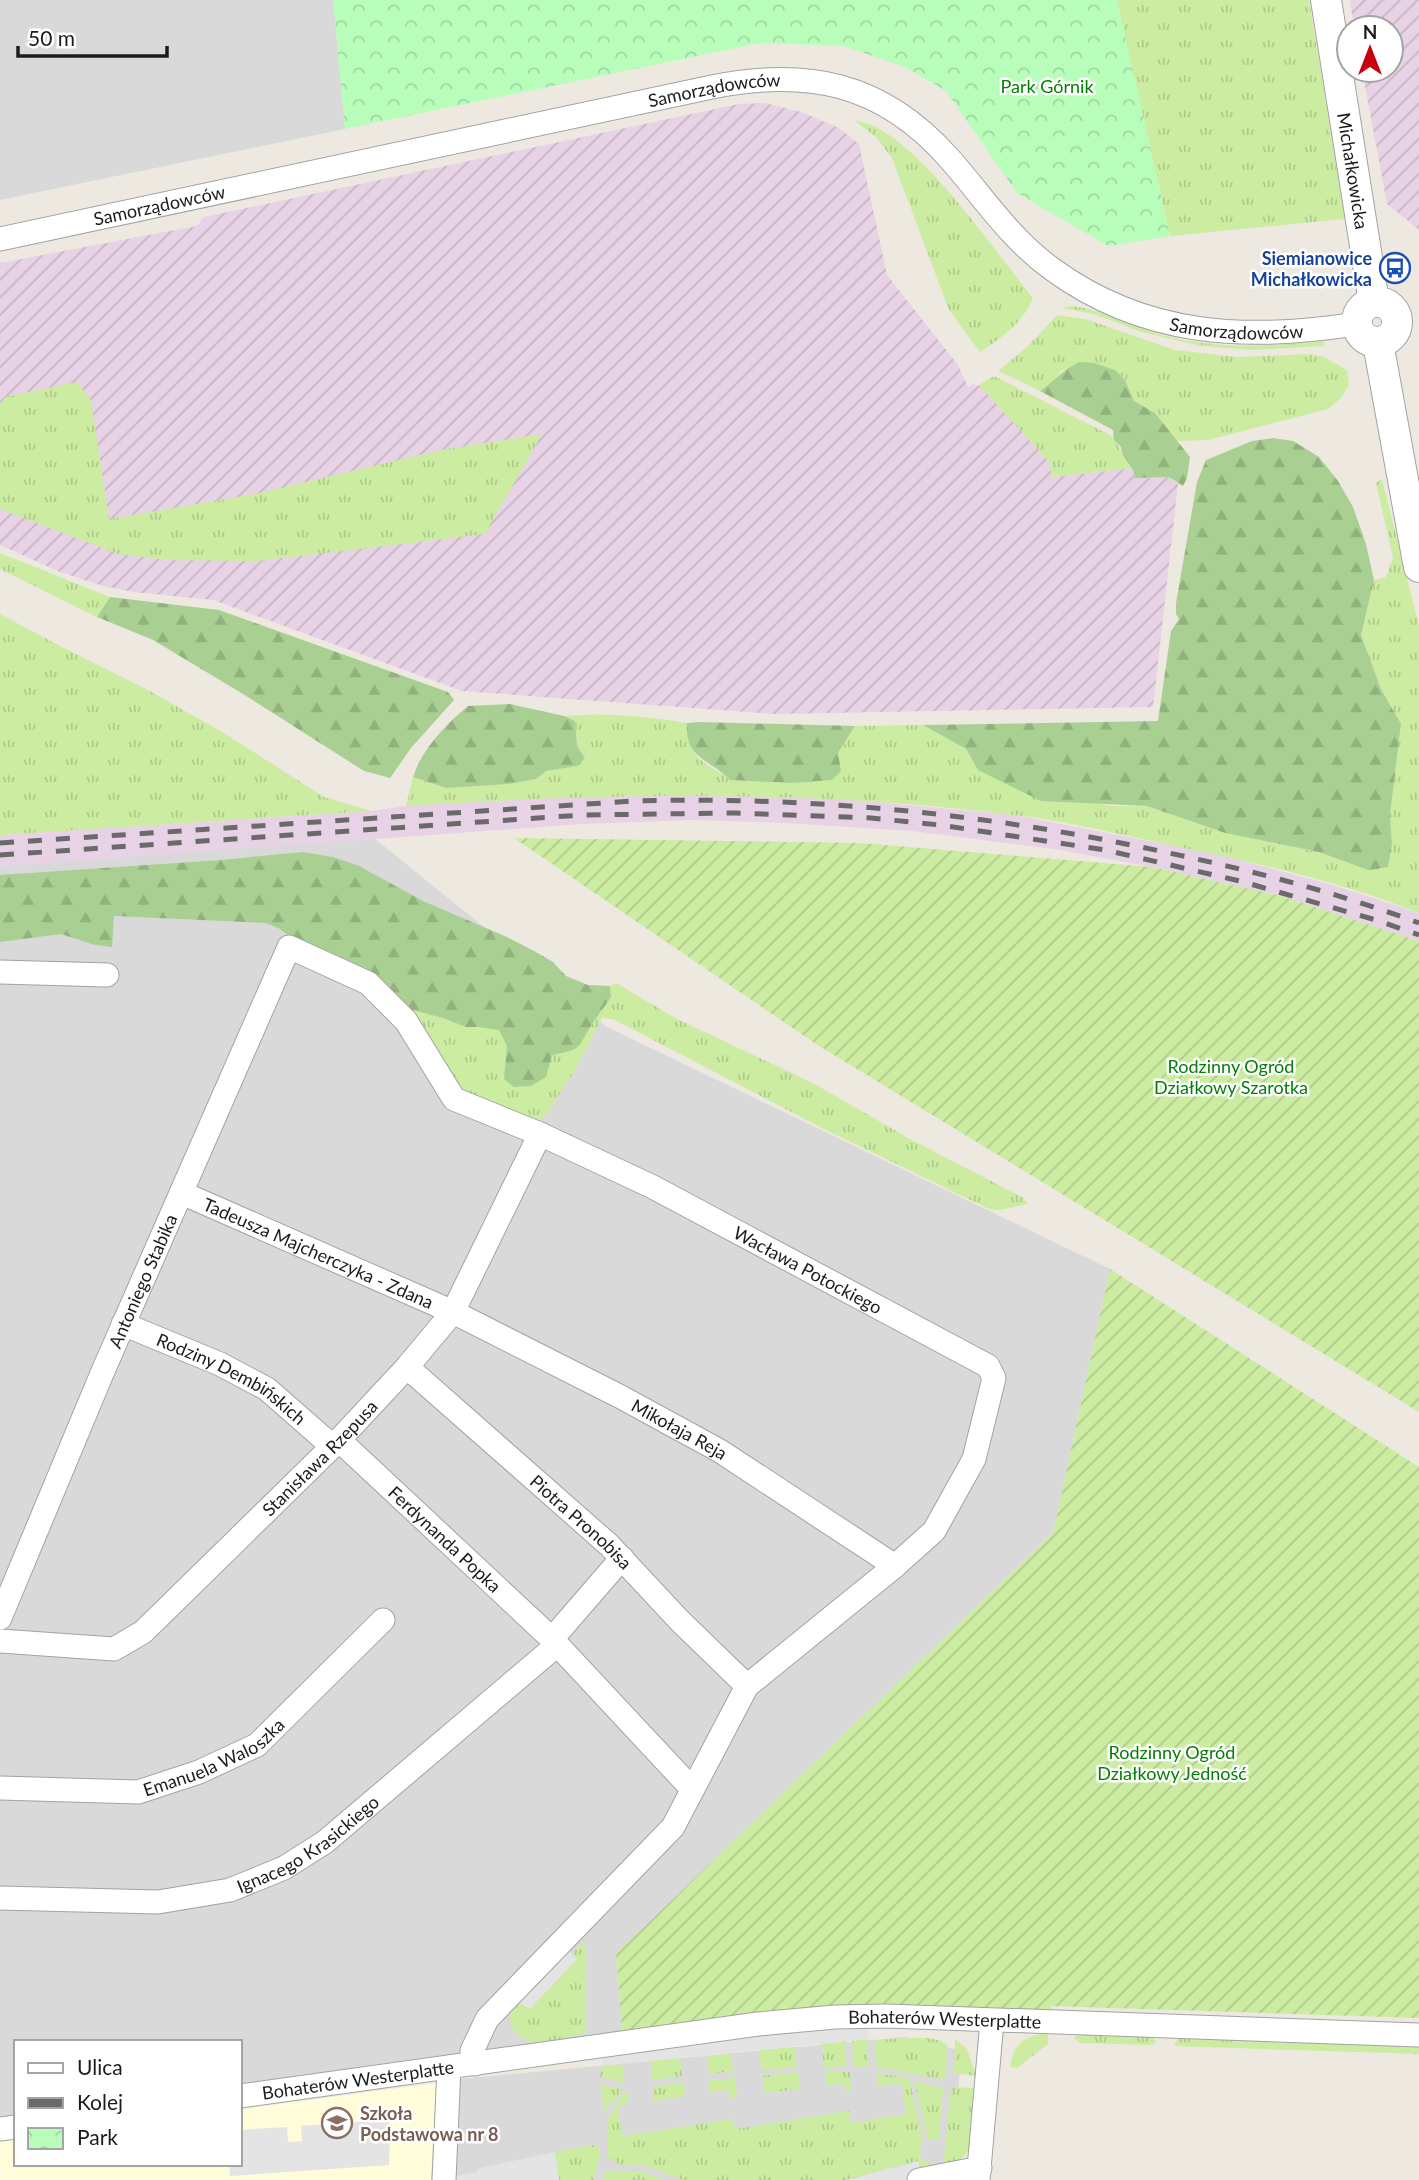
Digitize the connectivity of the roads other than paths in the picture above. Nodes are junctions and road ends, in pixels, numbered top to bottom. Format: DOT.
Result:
graph roads {
  1 [pos="1326,0"];
  2 [pos="0,239"];
  3 [pos="1385,320"];
  4 [pos="1419,568"];
  5 [pos="289,947"];
  6 [pos="0,972"];
  7 [pos="107,975"];
  8 [pos="540,1134"];
  9 [pos="182,1193"];
  10 [pos="453,1312"];
  11 [pos="123,1324"];
  12 [pos="407,1367"];
  13 [pos="335,1443"];
  14 [pos="622,1558"];
  15 [pos="895,1566"];
  16 [pos="0,1618"];
  17 [pos="383,1620"];
  18 [pos="0,1641"];
  19 [pos="554,1642"];
  20 [pos="747,1686"];
  21 [pos="0,1788"];
  22 [pos="692,1789"];
  23 [pos="0,1898"];
  24 [pos="992,2021"];
  25 [pos="1419,2035"];
  26 [pos="475,2064"];
  27 [pos="449,2067"];
  28 [pos="242,2096"];
  29 [pos="979,2174"];
  30 [pos="444,2180"];
  31 [pos="919,2180"];
  1 -- 3 [label="street, Michałkowicka"];
  2 -- 3 [label="street, Samorządowców"];
  3 -- 4 [label="street, Michałkowicka"];
  5 -- 8 [label="street, Wacława Potockiego"];
  5 -- 9 [label="street, Antoniego Stabika"];
  6 -- 7 [label="street"];
  8 -- 10 [label="street, Stanisława Rzepusa"];
  8 -- 15 [label="street, Wacława Potockiego"];
  9 -- 10 [label="street, Tadeusza Majcherczyka - Zdana"];
  9 -- 11 [label="street, Antoniego Stabika"];
  10 -- 12 [label="street, Stanisława Rzepusa"];
  10 -- 15 [label="street, Mikołaja Reja"];
  11 -- 13 [label="street, Rodziny Dembińskich"];
  11 -- 16 [label="street, Antoniego Stabika"];
  12 -- 13 [label="street, Stanisława Rzepusa"];
  12 -- 14 [label="street, Piotra Pronobisa"];
  13 -- 18 [label="street, Stanisława Rzepusa"];
  13 -- 19 [label="street, Ferdynanda Popka"];
  14 -- 19 [label="street, Ignacego Krasickiego"];
  14 -- 20 [label="street, Piotra Pronobisa"];
  15 -- 20 [label="street, Wacława Potockiego"];
  17 -- 21 [label="street, Emanuela Waloszka"];
  19 -- 22 [label="street, Ferdynanda Popka"];
  19 -- 23 [label="street, Ignacego Krasickiego"];
  20 -- 22 [label="street, Bohaterów Westerplatte"];
  22 -- 26 [label="street, Bohaterów Westerplatte"];
  24 -- 25 [label="street, Bohaterów Westerplatte"];
  24 -- 26 [label="street, Bohaterów Westerplatte"];
  24 -- 29 [label="street"];
  26 -- 27 [label="street, Bohaterów Westerplatte"];
  27 -- 28 [label="street, Bohaterów Westerplatte"];
  27 -- 30 [label="street"];
  29 -- 31 [label="street"];
}
